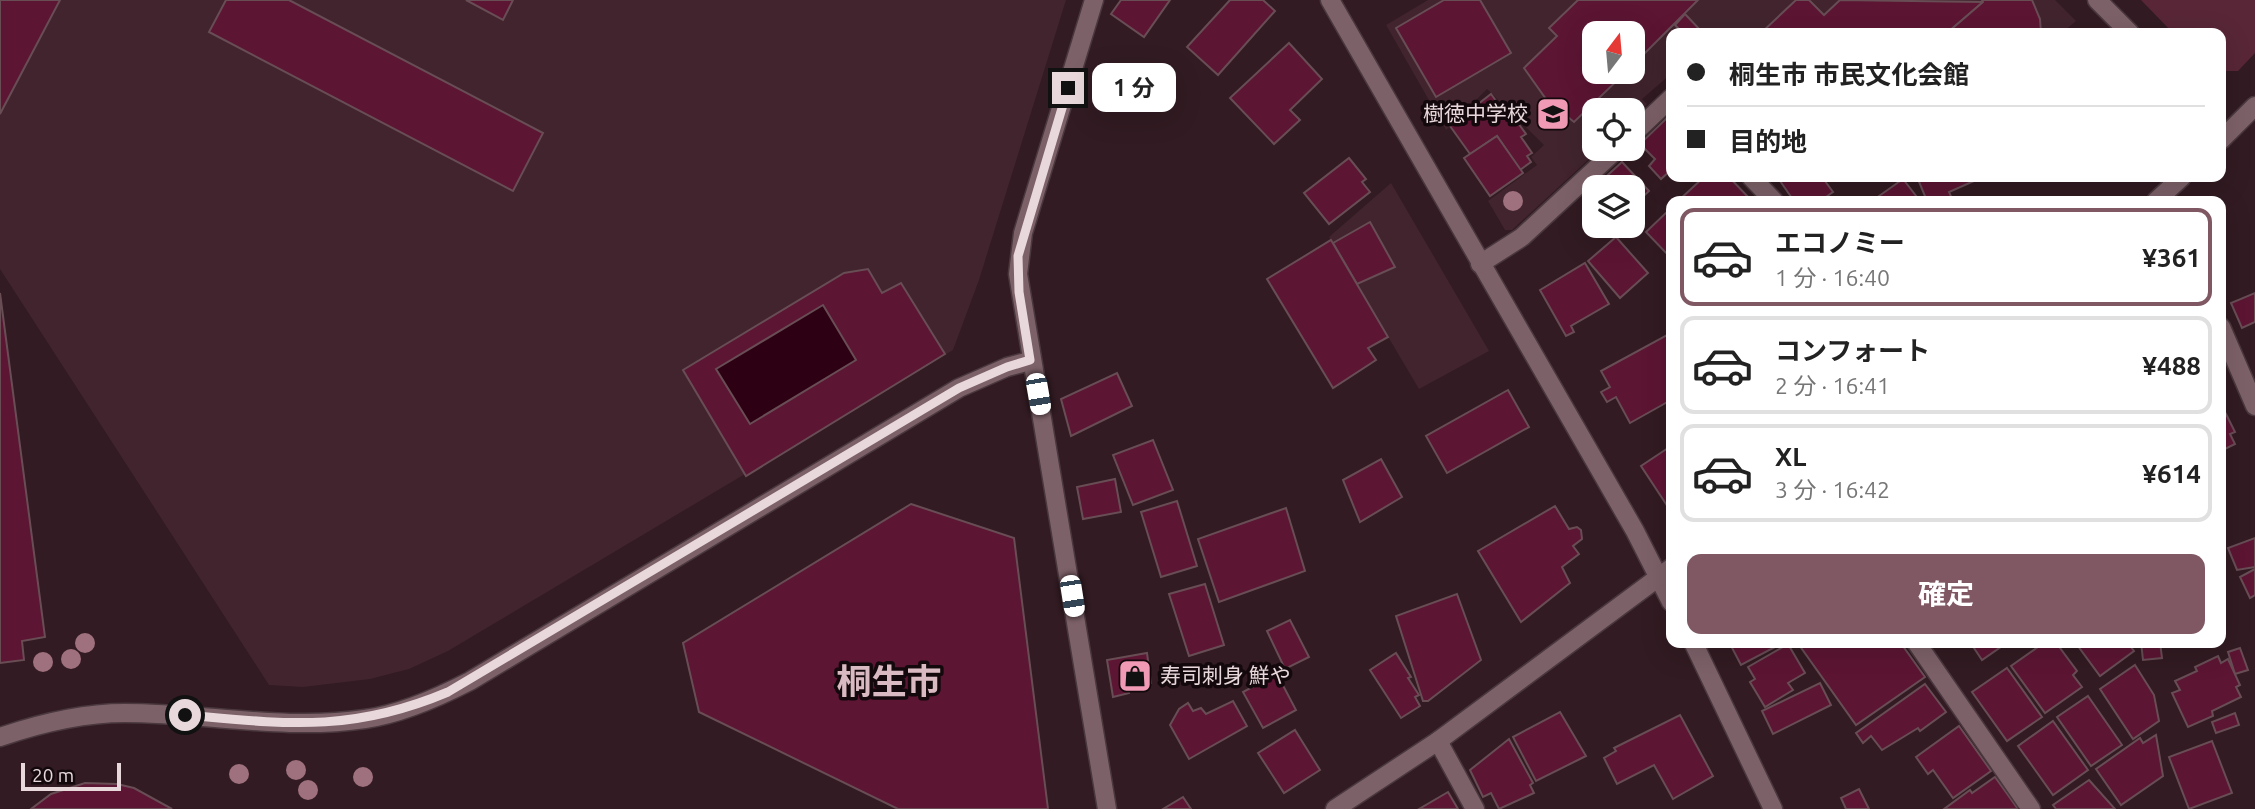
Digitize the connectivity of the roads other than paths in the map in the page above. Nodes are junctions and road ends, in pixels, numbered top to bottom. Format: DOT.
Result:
graph roads {
  1 [pos="1094,0"];
  2 [pos="1330,0"];
  3 [pos="2097,0"];
  4 [pos="2125,28"];
  5 [pos="1666,103"];
  6 [pos="2255,106"];
  7 [pos="1645,123"];
  8 [pos="2226,130"];
  9 [pos="1604,161"];
  10 [pos="1756,182"];
  11 [pos="2177,182"];
  12 [pos="1769,196"];
  13 [pos="2161,196"];
  14 [pos="1480,264"];
  15 [pos="2226,339"];
  16 [pos="1030,360"];
  17 [pos="2255,406"];
  18 [pos="1664,572"];
  19 [pos="1696,648"];
  20 [pos="1920,648"];
  21 [pos="0,737"];
  22 [pos="1438,741"];
  23 [pos="1107,809"];
  24 [pos="1335,809"];
  25 [pos="1475,809"];
  26 [pos="1773,809"];
  27 [pos="2031,809"];
  1 -- 16 [label="street"];
  2 -- 14 [label="street"];
  3 -- 4 [label="street"];
  5 -- 7 [label="street"];
  6 -- 8 [label="street"];
  9 -- 14 [label="street"];
  10 -- 12 [label="street"];
  11 -- 13 [label="street"];
  14 -- 18 [label="street"];
  15 -- 17 [label="street"];
  16 -- 21 [label="street"];
  16 -- 23 [label="street"];
  18 -- 22 [label="street"];
  19 -- 26 [label="street"];
  20 -- 27 [label="street"];
  22 -- 24 [label="street"];
  22 -- 25 [label="street"];
}
